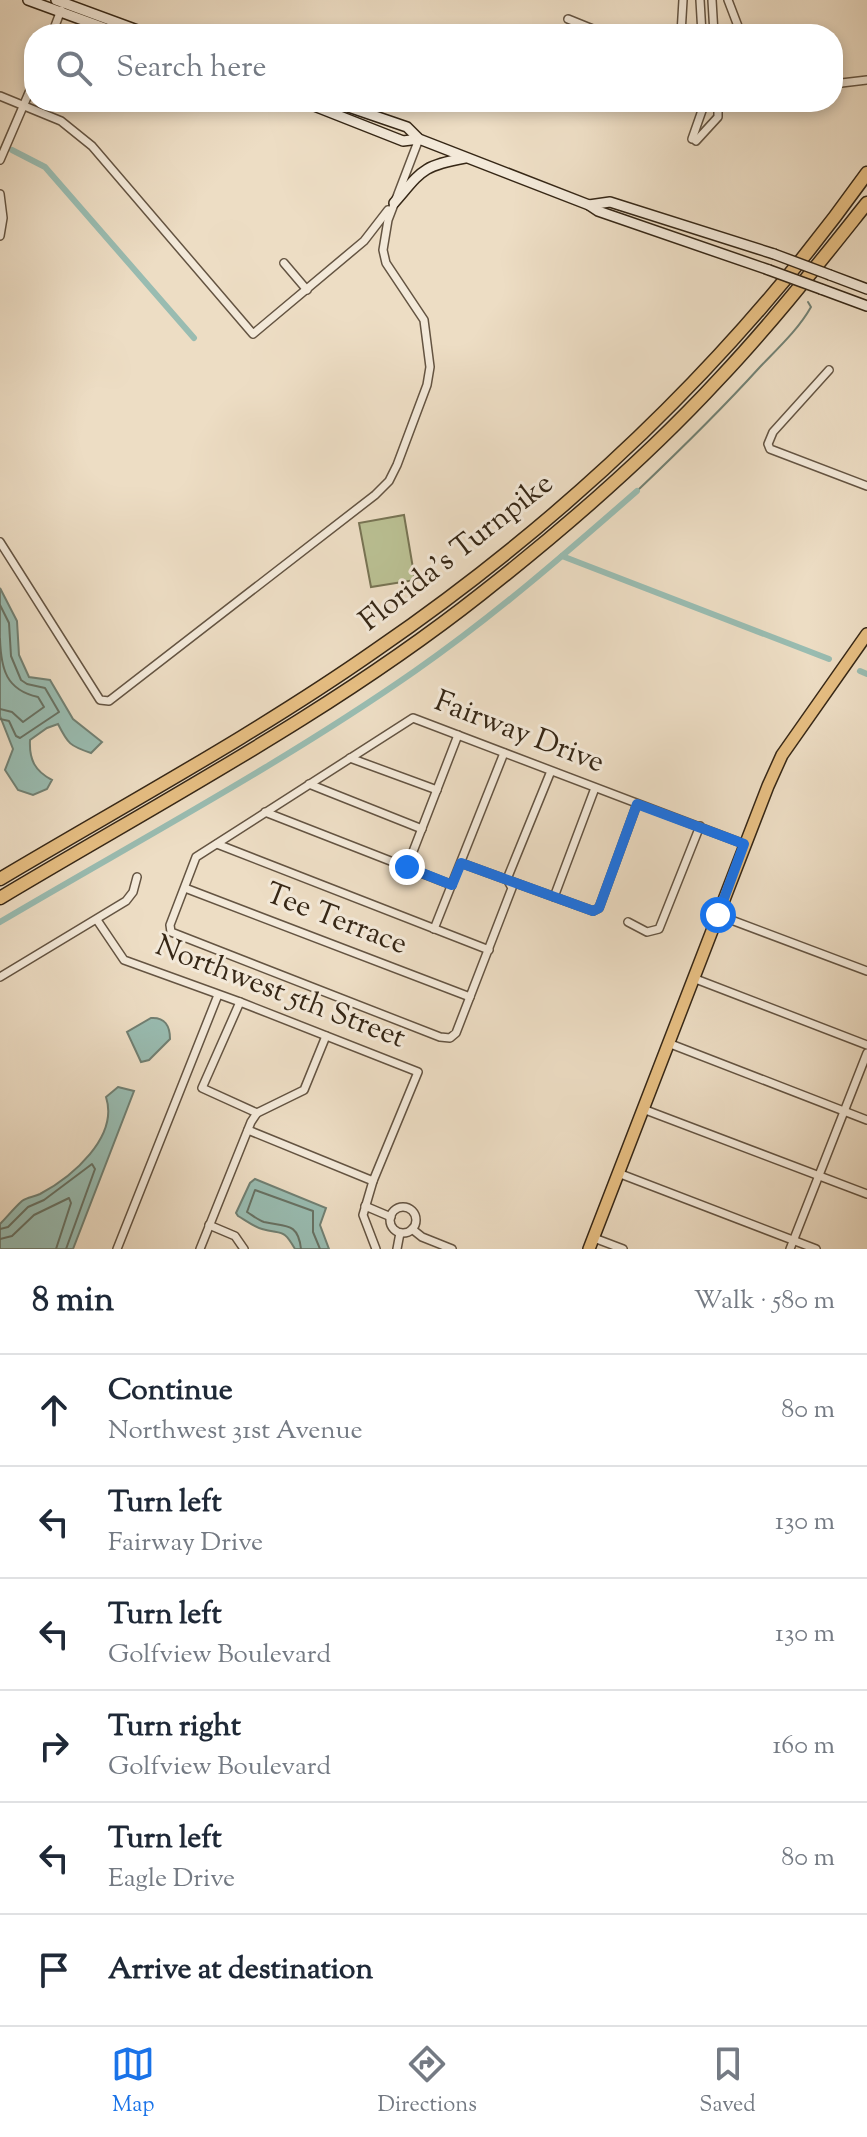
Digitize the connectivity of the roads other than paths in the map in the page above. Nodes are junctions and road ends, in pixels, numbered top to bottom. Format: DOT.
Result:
graph roads {
  1 [pos="28,0"];
  2 [pos="683,0"];
  3 [pos="700,0"];
  4 [pos="712,0"];
  5 [pos="728,0"];
  6 [pos="62,3"];
  7 [pos="568,19"];
  8 [pos="55,24"];
  9 [pos="102,24"];
  10 [pos="120,24"];
  11 [pos="580,24"];
  12 [pos="682,24"];
  13 [pos="701,24"];
  14 [pos="713,24"];
  15 [pos="737,24"];
  16 [pos="867,80"];
  17 [pos="843,83"];
  18 [pos="0,96"];
  19 [pos="24,100"];
  20 [pos="22,104"];
  21 [pos="40,112"];
  22 [pos="329,112"];
  23 [pos="363,112"];
  24 [pos="702,112"];
  25 [pos="705,112"];
  26 [pos="718,112"];
  27 [pos="707,129"];
  28 [pos="419,139"];
  29 [pos="0,158"];
  30 [pos="467,158"];
  31 [pos="867,173"];
  32 [pos="0,194"];
  33 [pos="394,203"];
  34 [pos="867,203"];
  35 [pos="589,205"];
  36 [pos="0,236"];
  37 [pos="383,236"];
  38 [pos="364,241"];
  39 [pos="284,263"];
  40 [pos="867,289"];
  41 [pos="307,290"];
  42 [pos="867,306"];
  43 [pos="829,370"];
  44 [pos="867,486"];
  45 [pos="0,542"];
  46 [pos="867,634"];
  47 [pos="458,735"];
  48 [pos="504,753"];
  49 [pos="350,758"];
  50 [pos="551,771"];
  51 [pos="309,784"];
  52 [pos="595,788"];
  53 [pos="437,790"];
  54 [pos="637,804"];
  55 [pos="265,812"];
  56 [pos="700,826"];
  57 [pos="422,829"];
  58 [pos="217,844"];
  59 [pos="744,844"];
  60 [pos="461,863"];
  61 [pos="407,867"];
  62 [pos="137,877"];
  63 [pos="0,879"];
  64 [pos="507,879"];
  65 [pos="452,885"];
  66 [pos="185,888"];
  67 [pos="554,897"];
  68 [pos="0,898"];
  69 [pos="718,915"];
  70 [pos="97,920"];
  71 [pos="628,922"];
  72 [pos="434,929"];
  73 [pos="489,950"];
  74 [pos="867,971"];
  75 [pos="0,977"];
  76 [pos="693,978"];
  77 [pos="218,995"];
  78 [pos="470,997"];
  79 [pos="240,1002"];
  80 [pos="326,1036"];
  81 [pos="668,1043"];
  82 [pos="867,1045"];
  83 [pos="867,1053"];
  84 [pos="643,1109"];
  85 [pos="844,1111"];
  86 [pos="257,1113"];
  87 [pos="867,1120"];
  88 [pos="248,1130"];
  89 [pos="618,1173"];
  90 [pos="819,1176"];
  91 [pos="373,1181"];
  92 [pos="867,1194"];
  93 [pos="365,1206"];
  94 [pos="391,1217"];
  95 [pos="209,1225"];
  96 [pos="412,1229"];
  97 [pos="400,1233"];
  98 [pos="793,1240"];
  99 [pos="591,1243"];
  100 [pos="117,1249"];
  101 [pos="200,1249"];
  102 [pos="244,1249"];
  103 [pos="376,1249"];
  104 [pos="397,1249"];
  105 [pos="452,1249"];
  106 [pos="623,1249"];
  107 [pos="790,1249"];
  108 [pos="816,1249"];
  1 -- 6 [label="main road"];
  2 -- 12 [label="street"];
  3 -- 13 [label="street"];
  4 -- 14 [label="street"];
  5 -- 15 [label="street"];
  6 -- 8 [label="street"];
  6 -- 9 [label="main road"];
  6 -- 10 [label="main road"];
  7 -- 11 [label="street"];
  16 -- 17 [label="street"];
  18 -- 20 [label="street"];
  19 -- 20 [label="street"];
  20 -- 29 [label="street"];
  21 -- 41 [label="street"];
  22 -- 28 [label="main road"];
  23 -- 28 [label="main road"];
  24 -- 27 [label="street"];
  25 -- 27 [label="street"];
  26 -- 27 [label="street"];
  28 -- 30 [label="main road"];
  28 -- 33 [label="street"];
  30 -- 33 [label="main road"];
  30 -- 35 [label="main road"];
  31 -- 63 [label="highway, Florida's Turnpike"];
  32 -- 36 [label="street"];
  33 -- 37 [label="street"];
  33 -- 38 [label="street"];
  34 -- 68 [label="highway, Florida's Turnpike"];
  35 -- 40 [label="main road, bridge"];
  35 -- 42 [label="main road, bridge"];
  37 -- 38 [label="street"];
  37 -- 45 [label="street"];
  38 -- 41 [label="street"];
  39 -- 41 [label="street"];
  43 -- 44 [label="street"];
  46 -- 59 [label="main road"];
  47 -- 48 [label="street, Fairway Drive"];
  47 -- 49 [label="street, Fairway Drive"];
  47 -- 53 [label="street"];
  48 -- 50 [label="street, Fairway Drive"];
  48 -- 60 [label="street"];
  49 -- 51 [label="street, Fairway Drive"];
  49 -- 53 [label="street"];
  50 -- 52 [label="street, Fairway Drive"];
  50 -- 64 [label="street"];
  51 -- 55 [label="street, Fairway Drive"];
  51 -- 57 [label="street"];
  52 -- 54 [label="street, Fairway Drive"];
  52 -- 67 [label="street"];
  53 -- 57 [label="street"];
  54 -- 56 [label="street, Fairway Drive"];
  54 -- 67 [label="street"];
  55 -- 58 [label="street, Fairway Drive"];
  55 -- 61 [label="street"];
  56 -- 59 [label="street, Fairway Drive"];
  56 -- 71 [label="street"];
  57 -- 61 [label="street"];
  58 -- 66 [label="street, Fairway Drive"];
  58 -- 72 [label="street"];
  59 -- 69 [label="main road"];
  60 -- 64 [label="street"];
  60 -- 65 [label="street"];
  61 -- 65 [label="street"];
  62 -- 70 [label="street"];
  64 -- 67 [label="street"];
  64 -- 73 [label="street"];
  65 -- 72 [label="street"];
  66 -- 78 [label="street, Tee Terrace"];
  66 -- 78 [label="street, Fairway Drive"];
  69 -- 74 [label="street"];
  69 -- 76 [label="main road"];
  70 -- 75 [label="street"];
  70 -- 77 [label="street, Northwest 5th Street"];
  72 -- 73 [label="street"];
  73 -- 78 [label="street"];
  76 -- 81 [label="main road"];
  76 -- 82 [label="street"];
  77 -- 79 [label="street, Northwest 5th Street"];
  77 -- 100 [label="street"];
  79 -- 80 [label="street, Northwest 5th Street"];
  79 -- 86 [label="street"];
  80 -- 86 [label="street"];
  80 -- 91 [label="street, Northwest 5th Street"];
  81 -- 84 [label="main road"];
  81 -- 85 [label="street"];
  83 -- 85 [label="street"];
  84 -- 89 [label="main road"];
  84 -- 90 [label="street"];
  85 -- 87 [label="street"];
  85 -- 90 [label="street"];
  86 -- 88 [label="street"];
  88 -- 91 [label="street"];
  88 -- 95 [label="street"];
  89 -- 98 [label="street"];
  89 -- 99 [label="main road"];
  90 -- 92 [label="street"];
  90 -- 98 [label="street"];
  91 -- 93 [label="street"];
  93 -- 94 [label="street"];
  93 -- 103 [label="street"];
  94 -- 96 [label="street"];
  94 -- 97 [label="street"];
  95 -- 101 [label="street"];
  95 -- 102 [label="street"];
  96 -- 97 [label="street"];
  96 -- 105 [label="street"];
  97 -- 104 [label="street"];
  98 -- 107 [label="street"];
  98 -- 108 [label="street"];
  99 -- 106 [label="street"];
}
